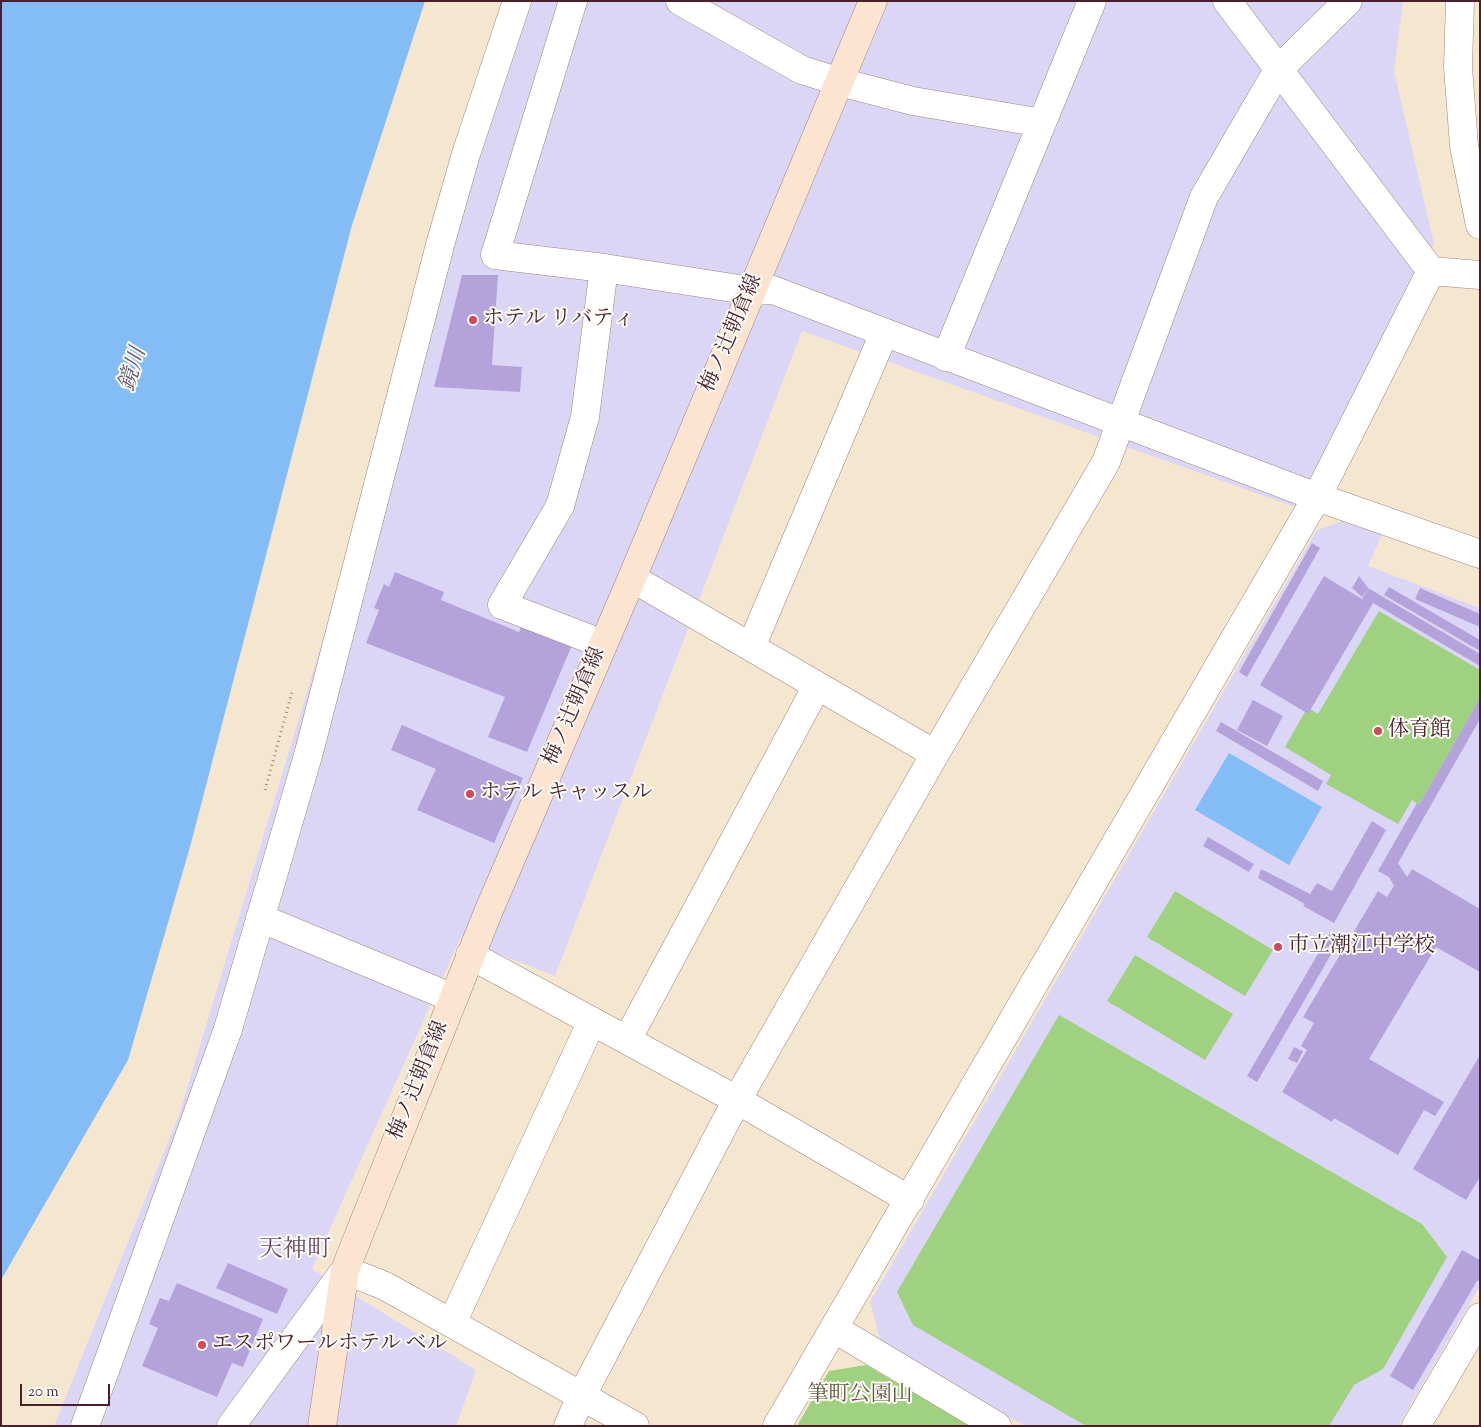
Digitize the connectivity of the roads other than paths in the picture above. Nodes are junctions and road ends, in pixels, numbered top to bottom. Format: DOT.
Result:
graph roads {
  1 [pos="517,1"];
  2 [pos="573,1"];
  3 [pos="680,1"];
  4 [pos="873,1"];
  5 [pos="1092,1"];
  6 [pos="1227,1"];
  7 [pos="1348,1"];
  8 [pos="1460,1"];
  9 [pos="1278,70"];
  10 [pos="840,82"];
  11 [pos="1042,123"];
  12 [pos="1480,225"];
  13 [pos="604,268"];
  14 [pos="1430,271"];
  15 [pos="1480,275"];
  16 [pos="752,291"];
  17 [pos="884,333"];
  18 [pos="946,357"];
  19 [pos="1120,424"];
  20 [pos="1317,497"];
  21 [pos="1480,554"];
  22 [pos="632,578"];
  23 [pos="603,644"];
  24 [pos="752,648"];
  25 [pos="817,686"];
  26 [pos="935,754"];
  27 [pos="260,918"];
  28 [pos="470,955"];
  29 [pos="453,998"];
  30 [pos="592,1021"];
  31 [pos="627,1040"];
  32 [pos="737,1100"];
  33 [pos="910,1200"];
  34 [pos="346,1270"];
  35 [pos="1480,1317"];
  36 [pos="452,1323"];
  37 [pos="835,1329"];
  38 [pos="581,1397"];
  39 [pos="85,1426"];
  40 [pos="231,1426"];
  41 [pos="322,1426"];
  42 [pos="568,1426"];
  43 [pos="635,1426"];
  44 [pos="777,1426"];
  45 [pos="997,1426"];
  46 [pos="1416,1426"];
  1 -- 27 [label="street"];
  2 -- 13 [label="street"];
  3 -- 10 [label="street"];
  4 -- 10 [label="main road, 梅ノ辻朝倉線"];
  5 -- 11 [label="street"];
  6 -- 9 [label="street"];
  7 -- 9 [label="street"];
  8 -- 12 [label="street"];
  9 -- 14 [label="street"];
  9 -- 19 [label="street"];
  10 -- 11 [label="street"];
  10 -- 16 [label="main road, 梅ノ辻朝倉線"];
  11 -- 18 [label="street"];
  13 -- 16 [label="street"];
  13 -- 23 [label="street"];
  14 -- 15 [label="street"];
  14 -- 20 [label="street"];
  16 -- 17 [label="street"];
  16 -- 22 [label="main road, 梅ノ辻朝倉線"];
  17 -- 18 [label="street"];
  17 -- 24 [label="street"];
  18 -- 19 [label="street"];
  19 -- 20 [label="street"];
  19 -- 26 [label="street"];
  20 -- 21 [label="street"];
  20 -- 33 [label="street"];
  22 -- 23 [label="main road, 梅ノ辻朝倉線"];
  22 -- 24 [label="street"];
  23 -- 28 [label="main road, 梅ノ辻朝倉線"];
  24 -- 25 [label="street"];
  25 -- 26 [label="street"];
  25 -- 31 [label="street"];
  26 -- 32 [label="street"];
  27 -- 29 [label="street"];
  27 -- 39 [label="street"];
  28 -- 29 [label="main road, 梅ノ辻朝倉線"];
  28 -- 30 [label="street"];
  29 -- 34 [label="main road, 梅ノ辻朝倉線"];
  30 -- 31 [label="street"];
  30 -- 36 [label="street"];
  31 -- 32 [label="street"];
  32 -- 33 [label="street"];
  32 -- 38 [label="street"];
  33 -- 37 [label="street"];
  34 -- 36 [label="street"];
  34 -- 40 [label="street"];
  34 -- 41 [label="main road, 梅ノ辻朝倉線"];
  35 -- 46 [label="street"];
  36 -- 38 [label="street"];
  37 -- 44 [label="street"];
  37 -- 45 [label="street"];
  38 -- 42 [label="street"];
  38 -- 43 [label="street"];
}
